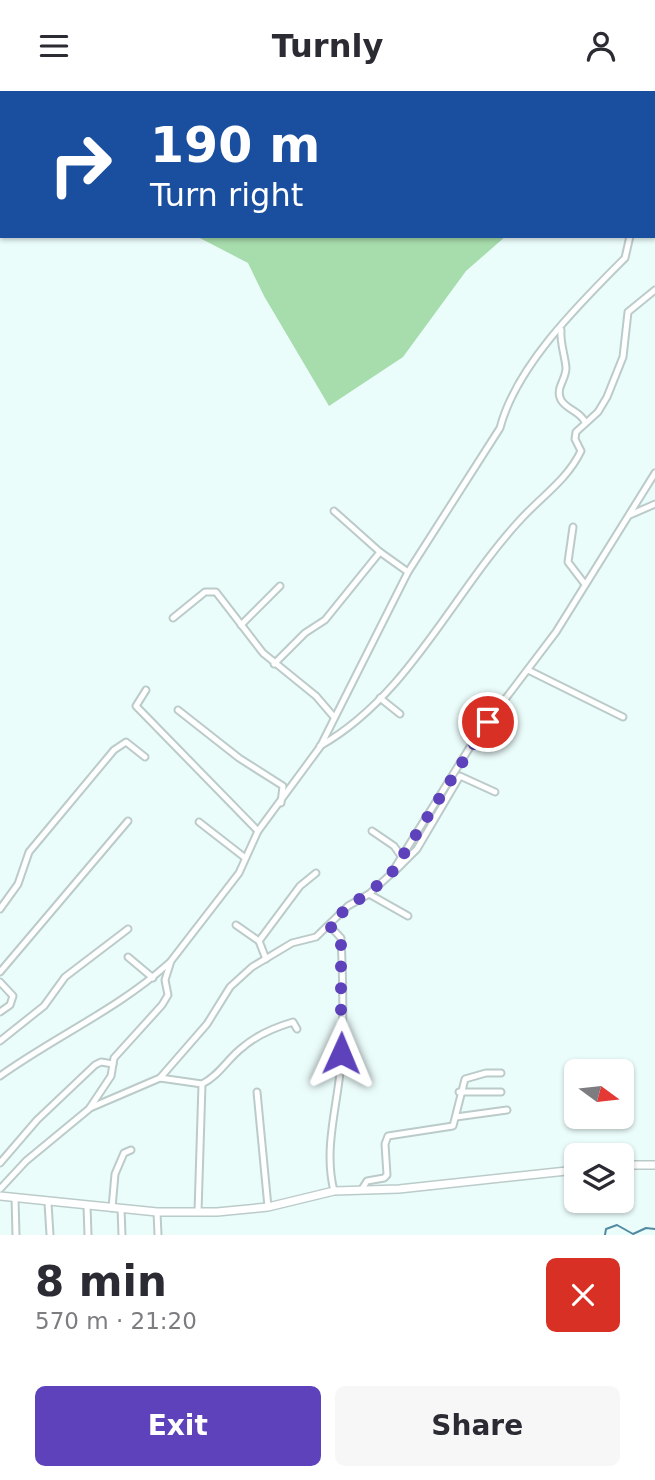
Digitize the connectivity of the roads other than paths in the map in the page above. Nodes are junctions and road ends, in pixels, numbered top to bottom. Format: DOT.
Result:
graph roads {
  1 [pos="630,238"];
  2 [pos="655,290"];
  3 [pos="562,328"];
  4 [pos="585,422"];
  5 [pos="655,473"];
  6 [pos="655,504"];
  7 [pos="334,511"];
  8 [pos="627,516"];
  9 [pos="573,527"];
  10 [pos="380,552"];
  11 [pos="408,572"];
  12 [pos="584,583"];
  13 [pos="280,586"];
  14 [pos="173,618"];
  15 [pos="241,625"];
  16 [pos="274,664"];
  17 [pos="528,670"];
  18 [pos="146,690"];
  19 [pos="380,698"];
  20 [pos="178,710"];
  21 [pos="400,714"];
  22 [pos="334,717"];
  23 [pos="624,717"];
  24 [pos="320,747"];
  25 [pos="145,757"];
  26 [pos="446,788"];
  27 [pos="495,792"];
  28 [pos="445,799"];
  29 [pos="281,803"];
  30 [pos="128,821"];
  31 [pos="199,822"];
  32 [pos="258,831"];
  33 [pos="372,831"];
  34 [pos="401,856"];
  35 [pos="244,857"];
  36 [pos="316,873"];
  37 [pos="391,874"];
  38 [pos="369,894"];
  39 [pos="0,909"];
  40 [pos="408,916"];
  41 [pos="236,925"];
  42 [pos="329,925"];
  43 [pos="128,929"];
  44 [pos="259,941"];
  45 [pos="128,957"];
  46 [pos="266,959"];
  47 [pos="172,961"];
  48 [pos="0,972"];
  49 [pos="153,978"];
  50 [pos="0,982"];
  51 [pos="0,1012"];
  52 [pos="297,1029"];
  53 [pos="0,1041"];
  54 [pos="113,1064"];
  55 [pos="501,1073"];
  56 [pos="0,1076"];
  57 [pos="160,1078"];
  58 [pos="202,1084"];
  59 [pos="257,1092"];
  60 [pos="501,1092"];
  61 [pos="459,1093"];
  62 [pos="89,1108"];
  63 [pos="507,1110"];
  64 [pos="456,1117"];
  65 [pos="131,1150"];
  66 [pos="0,1163"];
  67 [pos="634,1165"];
  68 [pos="655,1165"];
  69 [pos="564,1171"];
  70 [pos="0,1189"];
  71 [pos="362,1189"];
  72 [pos="334,1191"];
  73 [pos="0,1196"];
  74 [pos="15,1198"];
  75 [pos="48,1203"];
  76 [pos="87,1206"];
  77 [pos="268,1207"];
  78 [pos="117,1208"];
  79 [pos="157,1212"];
  80 [pos="198,1212"];
  81 [pos="16,1235"];
  82 [pos="50,1235"];
  83 [pos="88,1235"];
  84 [pos="122,1235"];
  85 [pos="158,1235"];
  1 -- 3 [label="street"];
  2 -- 4 [label="street"];
  3 -- 4 [label="street"];
  3 -- 11 [label="street"];
  4 -- 19 [label="street"];
  5 -- 8 [label="street"];
  6 -- 8 [label="street"];
  7 -- 10 [label="street"];
  8 -- 12 [label="street"];
  9 -- 12 [label="street"];
  10 -- 11 [label="street"];
  10 -- 16 [label="street"];
  11 -- 22 [label="street"];
  12 -- 17 [label="street"];
  13 -- 15 [label="street"];
  14 -- 15 [label="street"];
  15 -- 16 [label="street"];
  16 -- 22 [label="street"];
  17 -- 23 [label="street"];
  17 -- 26 [label="street"];
  18 -- 32 [label="street"];
  19 -- 21 [label="street"];
  19 -- 24 [label="street"];
  20 -- 29 [label="street"];
  22 -- 24 [label="street"];
  24 -- 29 [label="street"];
  25 -- 39 [label="street"];
  26 -- 28 [label="street"];
  26 -- 34 [label="street"];
  27 -- 28 [label="street"];
  28 -- 37 [label="street"];
  29 -- 32 [label="street"];
  30 -- 48 [label="street"];
  31 -- 35 [label="street"];
  32 -- 35 [label="street"];
  33 -- 34 [label="street"];
  34 -- 37 [label="street"];
  35 -- 47 [label="street"];
  36 -- 44 [label="street"];
  37 -- 38 [label="street"];
  38 -- 40 [label="street"];
  38 -- 42 [label="street"];
  41 -- 44 [label="street"];
  42 -- 46 [label="street"];
  42 -- 72 [label="street"];
  43 -- 53 [label="street"];
  44 -- 46 [label="street"];
  45 -- 49 [label="street"];
  46 -- 57 [label="street"];
  47 -- 49 [label="street"];
  47 -- 54 [label="street"];
  49 -- 56 [label="street"];
  50 -- 51 [label="street"];
  52 -- 58 [label="street"];
  54 -- 62 [label="street"];
  54 -- 66 [label="street"];
  55 -- 61 [label="street"];
  57 -- 58 [label="street"];
  57 -- 62 [label="street"];
  58 -- 80 [label="street"];
  59 -- 77 [label="street"];
  60 -- 61 [label="street"];
  61 -- 64 [label="street"];
  62 -- 70 [label="street"];
  63 -- 64 [label="street"];
  64 -- 71 [label="street"];
  65 -- 78 [label="street"];
  67 -- 68 [label="main road"];
  69 -- 71 [label="main road"];
  71 -- 72 [label="main road"];
  72 -- 77 [label="main road"];
  73 -- 74 [label="main road"];
  74 -- 75 [label="main road"];
  74 -- 81 [label="street"];
  75 -- 76 [label="main road"];
  75 -- 82 [label="street"];
  76 -- 78 [label="main road"];
  76 -- 83 [label="street"];
  77 -- 80 [label="main road"];
  78 -- 79 [label="main road"];
  78 -- 84 [label="street"];
  79 -- 80 [label="main road"];
  79 -- 85 [label="street"];
}
